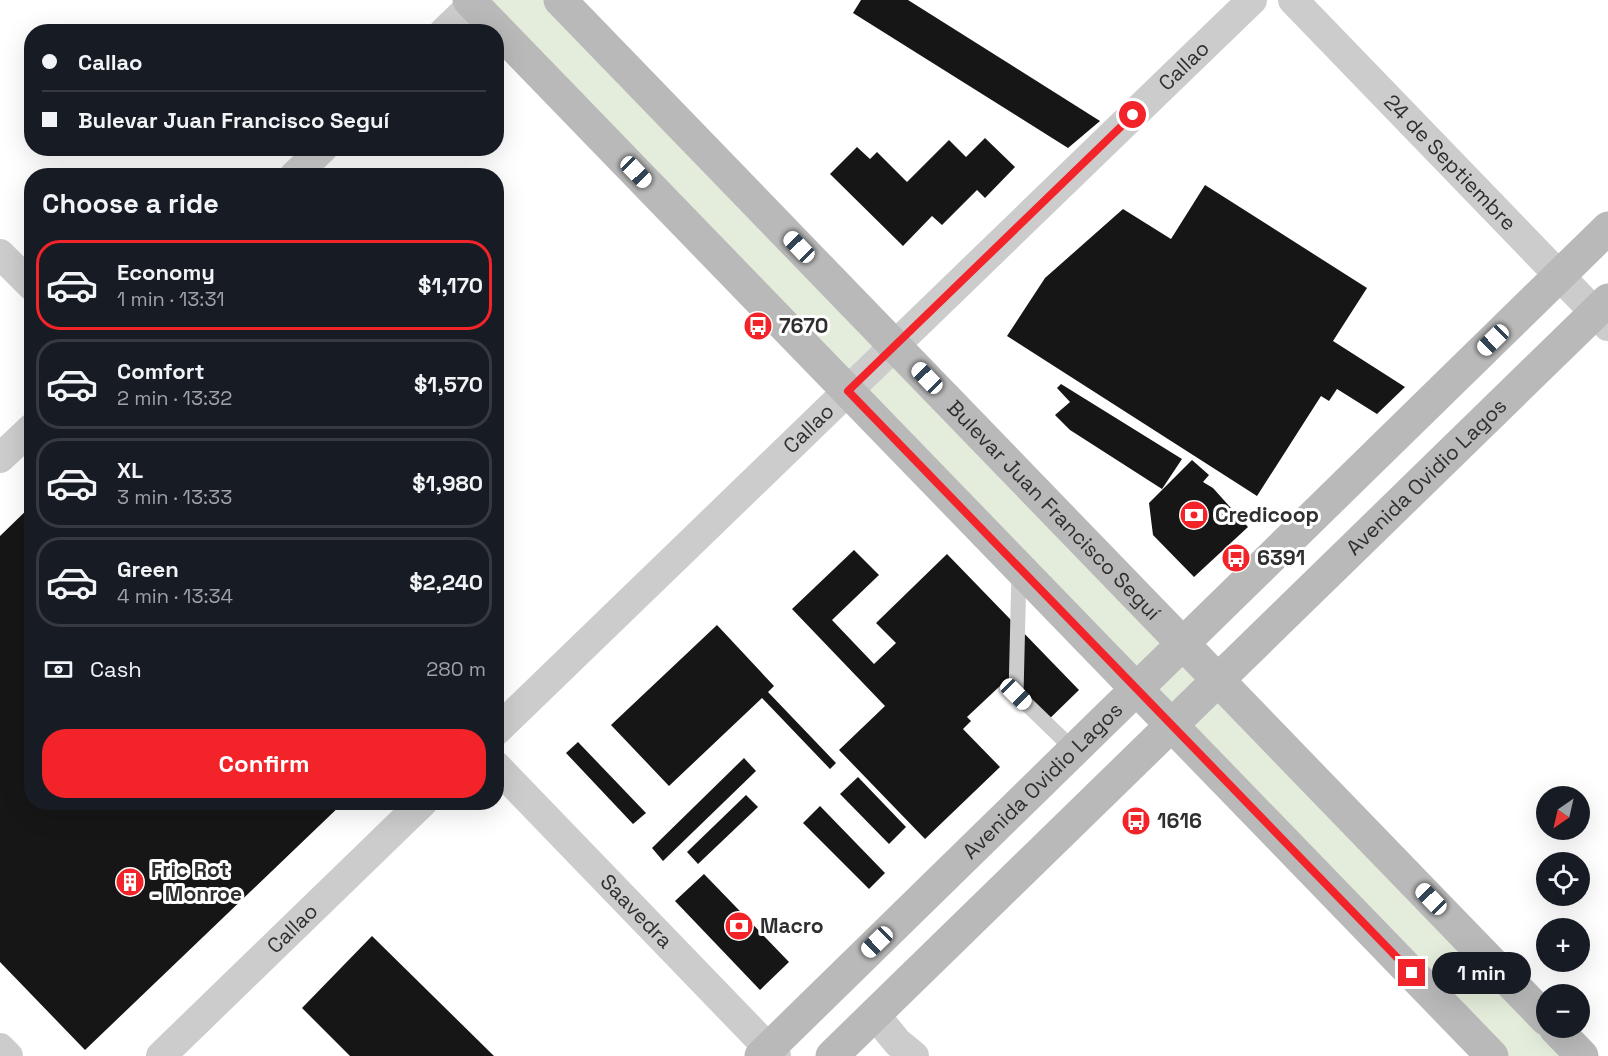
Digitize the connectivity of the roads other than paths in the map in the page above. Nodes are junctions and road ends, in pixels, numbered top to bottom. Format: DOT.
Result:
graph roads {
  1 [pos="560,0"];
  2 [pos="1252,0"];
  3 [pos="1293,0"];
  4 [pos="473,1"];
  5 [pos="451,24"];
  6 [pos="495,24"];
  7 [pos="504,33"];
  8 [pos="315,156"];
  9 [pos="302,168"];
  10 [pos="1608,228"];
  11 [pos="0,254"];
  12 [pos="1558,276"];
  13 [pos="24,278"];
  14 [pos="1604,313"];
  15 [pos="895,345"];
  16 [pos="848,391"];
  17 [pos="24,436"];
  18 [pos="0,459"];
  19 [pos="1019,568"];
  20 [pos="1184,644"];
  21 [pos="1219,679"];
  22 [pos="1136,689"];
  23 [pos="504,723"];
  24 [pos="1171,725"];
  25 [pos="1074,750"];
  26 [pos="504,774"];
  27 [pos="415,810"];
  28 [pos="1536,1009"];
  29 [pos="875,1015"];
  30 [pos="1565,1038"];
  31 [pos="0,1048"];
  32 [pos="769,1053"];
  33 [pos="8,1056"];
  34 [pos="161,1056"];
  35 [pos="832,1056"];
  36 [pos="915,1056"];
  37 [pos="1492,1056"];
  38 [pos="1582,1056"];
  1 -- 15 [label="main road, Bulevar Juan Francisco Seguí"];
  2 -- 15 [label="street, Callao"];
  3 -- 12 [label="street, 24 de Septiembre"];
  4 -- 5 [label="street"];
  4 -- 6 [label="main road"];
  7 -- 16 [label="main road"];
  8 -- 9 [label="street"];
  10 -- 12 [label="main road, Avenida Ovidio Lagos"];
  11 -- 13 [label="street"];
  12 -- 14 [label="street, 24 de Septiembre"];
  12 -- 20 [label="main road, Avenida Ovidio Lagos"];
  14 -- 21 [label="main road, Avenida Ovidio Lagos"];
  15 -- 16 [label="street, Callao"];
  15 -- 20 [label="main road, Bulevar Juan Francisco Seguí"];
  16 -- 19 [label="main road"];
  16 -- 23 [label="street, Callao"];
  17 -- 18 [label="street"];
  19 -- 22 [label="main road"];
  19 -- 25 [label="lane"];
  20 -- 21 [label="main road, Bulevar Juan Francisco Seguí"];
  20 -- 22 [label="main road, Avenida Ovidio Lagos"];
  21 -- 24 [label="main road, Avenida Ovidio Lagos"];
  21 -- 28 [label="main road, Bulevar Juan Francisco Seguí"];
  22 -- 24 [label="main road"];
  22 -- 25 [label="main road, Avenida Ovidio Lagos"];
  24 -- 29 [label="main road, Avenida Ovidio Lagos"];
  24 -- 37 [label="main road"];
  25 -- 32 [label="main road, Avenida Ovidio Lagos"];
  26 -- 32 [label="street, Saavedra"];
  27 -- 34 [label="street, Callao"];
  29 -- 35 [label="main road, Avenida Ovidio Lagos"];
  29 -- 36 [label="street"];
  30 -- 38 [label="main road"];
  31 -- 33 [label="street"];
}
